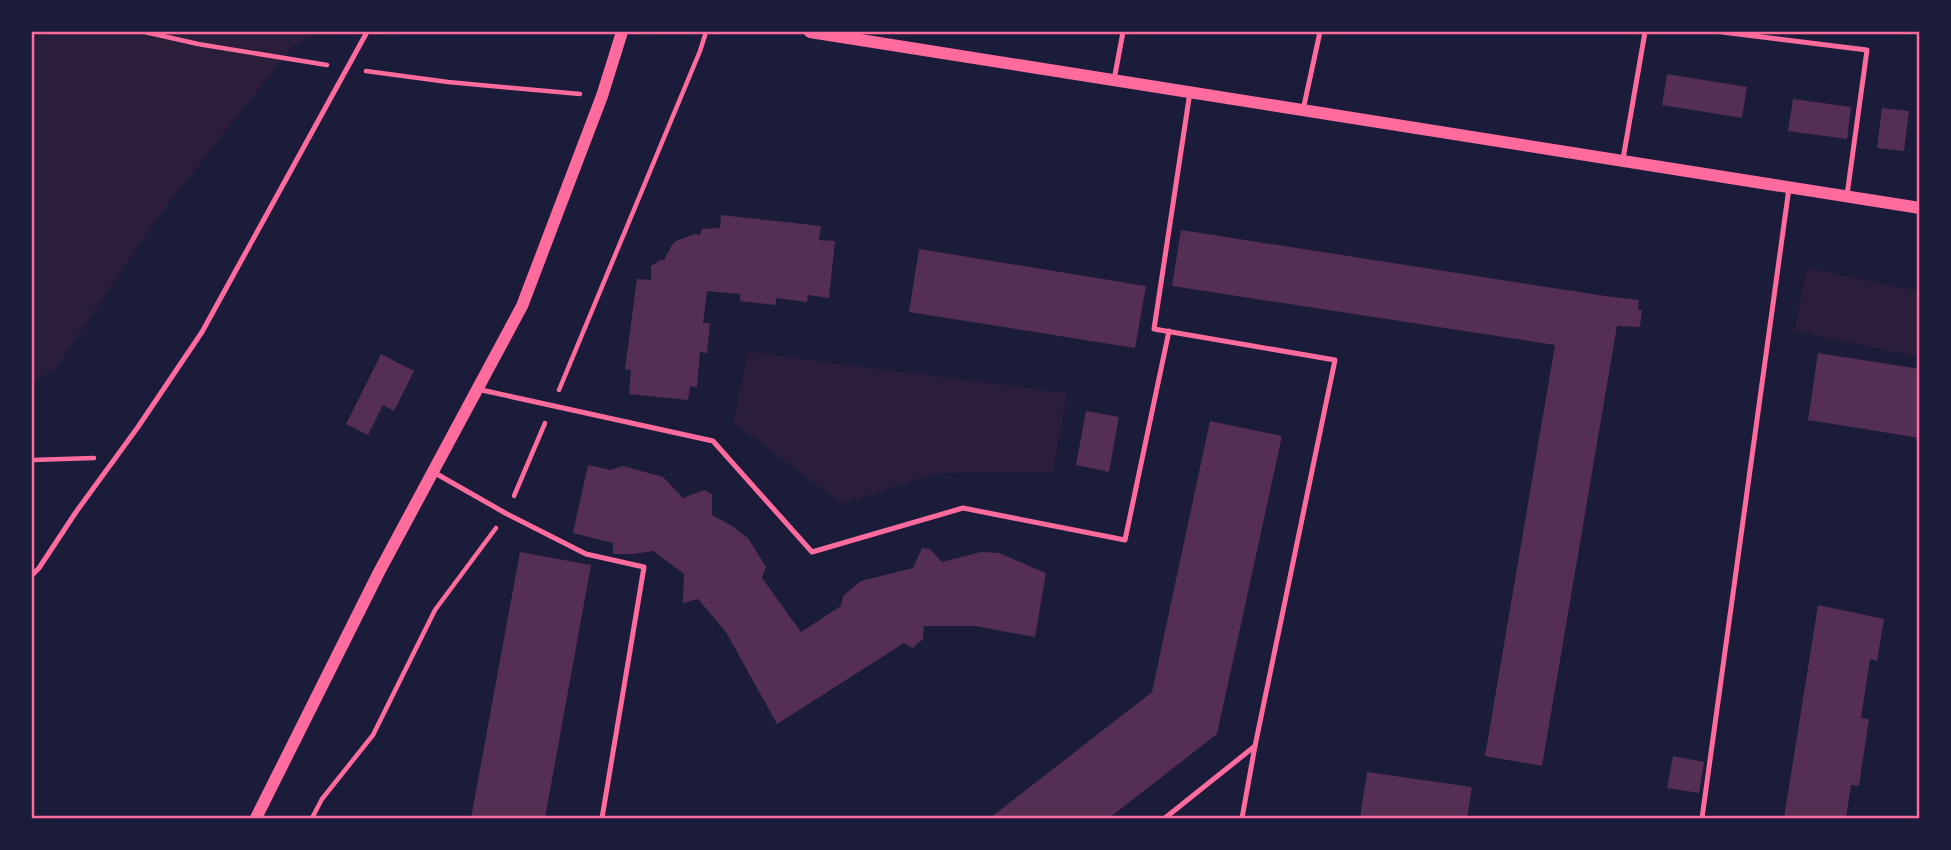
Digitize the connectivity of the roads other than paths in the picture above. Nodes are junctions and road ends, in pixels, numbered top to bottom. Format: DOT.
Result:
graph roads {
  1 [pos="367,32"];
  2 [pos="622,32"];
  3 [pos="810,32"];
  4 [pos="1123,32"];
  5 [pos="1320,32"];
  6 [pos="1645,32"];
  7 [pos="1722,32"];
  8 [pos="1114,80"];
  9 [pos="1191,92"];
  10 [pos="1303,110"];
  11 [pos="1623,161"];
  12 [pos="1789,188"];
  13 [pos="1847,195"];
  14 [pos="1920,208"];
  15 [pos="1169,331"];
  16 [pos="477,389"];
  17 [pos="433,472"];
  18 [pos="32,575"];
  19 [pos="1255,746"];
  20 [pos="256,818"];
  21 [pos="602,818"];
  22 [pos="1165,818"];
  23 [pos="1242,818"];
  24 [pos="1702,818"];
  1 -- 18 [label="lane"];
  2 -- 16 [label="street"];
  3 -- 8 [label="street"];
  4 -- 8 [label="lane"];
  5 -- 10 [label="lane"];
  6 -- 11 [label="lane"];
  7 -- 13 [label="lane"];
  8 -- 9 [label="street"];
  9 -- 10 [label="street"];
  9 -- 15 [label="lane"];
  10 -- 11 [label="street"];
  11 -- 12 [label="street"];
  12 -- 13 [label="street"];
  12 -- 24 [label="lane"];
  13 -- 14 [label="street"];
  15 -- 16 [label="lane"];
  15 -- 19 [label="lane"];
  16 -- 17 [label="street"];
  17 -- 20 [label="street"];
  17 -- 21 [label="lane"];
  19 -- 22 [label="lane"];
  19 -- 23 [label="lane"];
}
